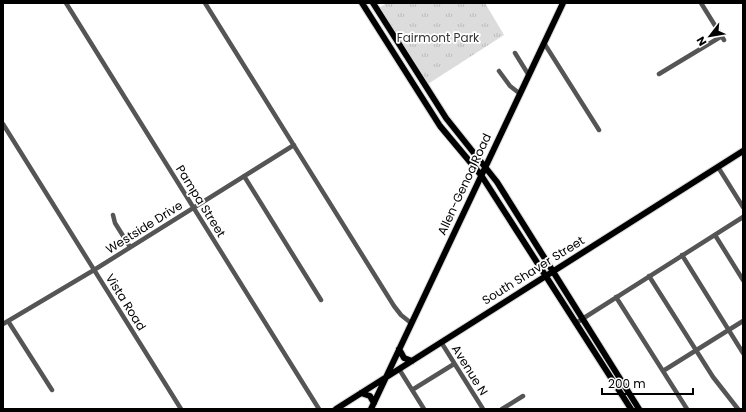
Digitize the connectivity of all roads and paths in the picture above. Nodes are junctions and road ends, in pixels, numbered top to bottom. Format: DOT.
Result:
graph roads {
  1 [pos="66,3"];
  2 [pos="205,3"];
  3 [pos="362,3"];
  4 [pos="563,3"];
  5 [pos="701,3"];
  6 [pos="374,4"];
  7 [pos="366,9"];
  8 [pos="544,43"];
  9 [pos="403,50"];
  10 [pos="515,53"];
  11 [pos="395,55"];
  12 [pos="499,71"];
  13 [pos="528,74"];
  14 [pos="659,74"];
  15 [pos="519,93"];
  16 [pos="3,124"];
  17 [pos="599,130"];
  18 [pos="457,132"];
  19 [pos="446,134"];
  20 [pos="294,145"];
  21 [pos="743,151"];
  22 [pos="485,167"];
  23 [pos="718,167"];
  24 [pos="244,176"];
  25 [pos="481,176"];
  26 [pos="743,207"];
  27 [pos="194,208"];
  28 [pos="515,210"];
  29 [pos="113,215"];
  30 [pos="507,216"];
  31 [pos="743,217"];
  32 [pos="715,234"];
  33 [pos="130,247"];
  34 [pos="682,255"];
  35 [pos="94,270"];
  36 [pos="553,271"];
  37 [pos="546,275"];
  38 [pos="649,276"];
  39 [pos="743,280"];
  40 [pos="616,297"];
  41 [pos="321,300"];
  42 [pos="562,301"];
  43 [pos="573,304"];
  44 [pos="583,318"];
  45 [pos="743,321"];
  46 [pos="5,322"];
  47 [pos="411,323"];
  48 [pos="576,323"];
  49 [pos="728,330"];
  50 [pos="441,342"];
  51 [pos="399,348"];
  52 [pos="696,350"];
  53 [pos="743,353"];
  54 [pos="608,359"];
  55 [pos="412,361"];
  56 [pos="601,363"];
  57 [pos="454,364"];
  58 [pos="399,369"];
  59 [pos="662,371"];
  60 [pos="386,377"];
  61 [pos="52,390"];
  62 [pos="412,390"];
  63 [pos="361,393"];
  64 [pos="522,396"];
  65 [pos="632,398"];
  66 [pos="626,402"];
  67 [pos="372,406"];
  68 [pos="181,409"];
  69 [pos="319,409"];
  70 [pos="336,409"];
  71 [pos="424,409"];
  72 [pos="483,409"];
  73 [pos="502,409"];
  74 [pos="630,409"];
  75 [pos="639,409"];
  76 [pos="687,409"];
  77 [pos="738,409"];
  1 -- 27 [label="street, Pampa Street"];
  2 -- 20 [label="street"];
  3 -- 7 [label="main road"];
  4 -- 8 [label="main road, Allen-Genoa Road"];
  5 -- 14 [label="street"];
  6 -- 7 [label="main road"];
  6 -- 9 [label="main road"];
  7 -- 11 [label="main road"];
  8 -- 13 [label="main road, Allen-Genoa Road"];
  8 -- 17 [label="street"];
  9 -- 11 [label="main road"];
  9 -- 18 [label="main road"];
  10 -- 13 [label="street"];
  11 -- 19 [label="main road"];
  12 -- 15 [label="street"];
  13 -- 15 [label="main road, Allen-Genoa Road"];
  15 -- 22 [label="main road, Allen-Genoa Road"];
  16 -- 35 [label="street, Vista Road"];
  18 -- 19 [label="main road"];
  18 -- 22 [label="main road"];
  19 -- 25 [label="main road"];
  20 -- 24 [label="street, Westside Drive"];
  20 -- 47 [label="street"];
  21 -- 23 [label="main road, South Shaver Street"];
  22 -- 25 [label="main road, Allen-Genoa Road"];
  22 -- 28 [label="main road"];
  23 -- 26 [label="street"];
  23 -- 36 [label="main road, South Shaver Street"];
  24 -- 27 [label="street, Westside Drive"];
  24 -- 41 [label="street"];
  25 -- 30 [label="main road"];
  25 -- 47 [label="main road, Allen-Genoa Road"];
  27 -- 33 [label="street, Westside Drive"];
  27 -- 69 [label="street, Pampa Street"];
  28 -- 30 [label="main road"];
  28 -- 36 [label="main road"];
  29 -- 33 [label="street"];
  30 -- 37 [label="main road"];
  31 -- 32 [label="street"];
  32 -- 34 [label="street"];
  32 -- 39 [label="street"];
  33 -- 35 [label="street, Westside Drive"];
  34 -- 38 [label="street"];
  34 -- 49 [label="street"];
  35 -- 46 [label="street, Westside Drive"];
  35 -- 68 [label="street, Vista Road"];
  36 -- 37 [label="main road, South Shaver Street"];
  36 -- 43 [label="main road"];
  37 -- 42 [label="main road"];
  37 -- 50 [label="main road, South Shaver Street"];
  38 -- 40 [label="street"];
  38 -- 52 [label="street"];
  40 -- 44 [label="street"];
  40 -- 59 [label="street"];
  42 -- 43 [label="main road"];
  42 -- 48 [label="main road"];
  43 -- 44 [label="main road"];
  44 -- 48 [label="street"];
  44 -- 54 [label="main road"];
  45 -- 49 [label="street"];
  46 -- 61 [label="street"];
  47 -- 51 [label="main road, Allen-Genoa Road"];
  48 -- 56 [label="main road"];
  49 -- 52 [label="street"];
  49 -- 53 [label="street"];
  50 -- 55 [label="main road, South Shaver Street"];
  50 -- 57 [label="street, Avenue N"];
  51 -- 55 [label="main road"];
  51 -- 60 [label="main road, Allen-Genoa Road"];
  52 -- 59 [label="street"];
  52 -- 77 [label="street"];
  54 -- 56 [label="main road"];
  54 -- 65 [label="main road"];
  55 -- 58 [label="main road, South Shaver Street"];
  56 -- 66 [label="main road"];
  57 -- 62 [label="street"];
  57 -- 72 [label="street, Avenue N"];
  58 -- 60 [label="main road, South Shaver Street"];
  58 -- 62 [label="street"];
  59 -- 76 [label="street"];
  60 -- 63 [label="main road, South Shaver Street"];
  60 -- 67 [label="main road, Allen-Genoa Road"];
  62 -- 71 [label="street"];
  63 -- 67 [label="main road"];
  63 -- 70 [label="main road, South Shaver Street"];
  64 -- 73 [label="street"];
  65 -- 66 [label="main road"];
  65 -- 75 [label="main road"];
  66 -- 74 [label="main road"];
}
